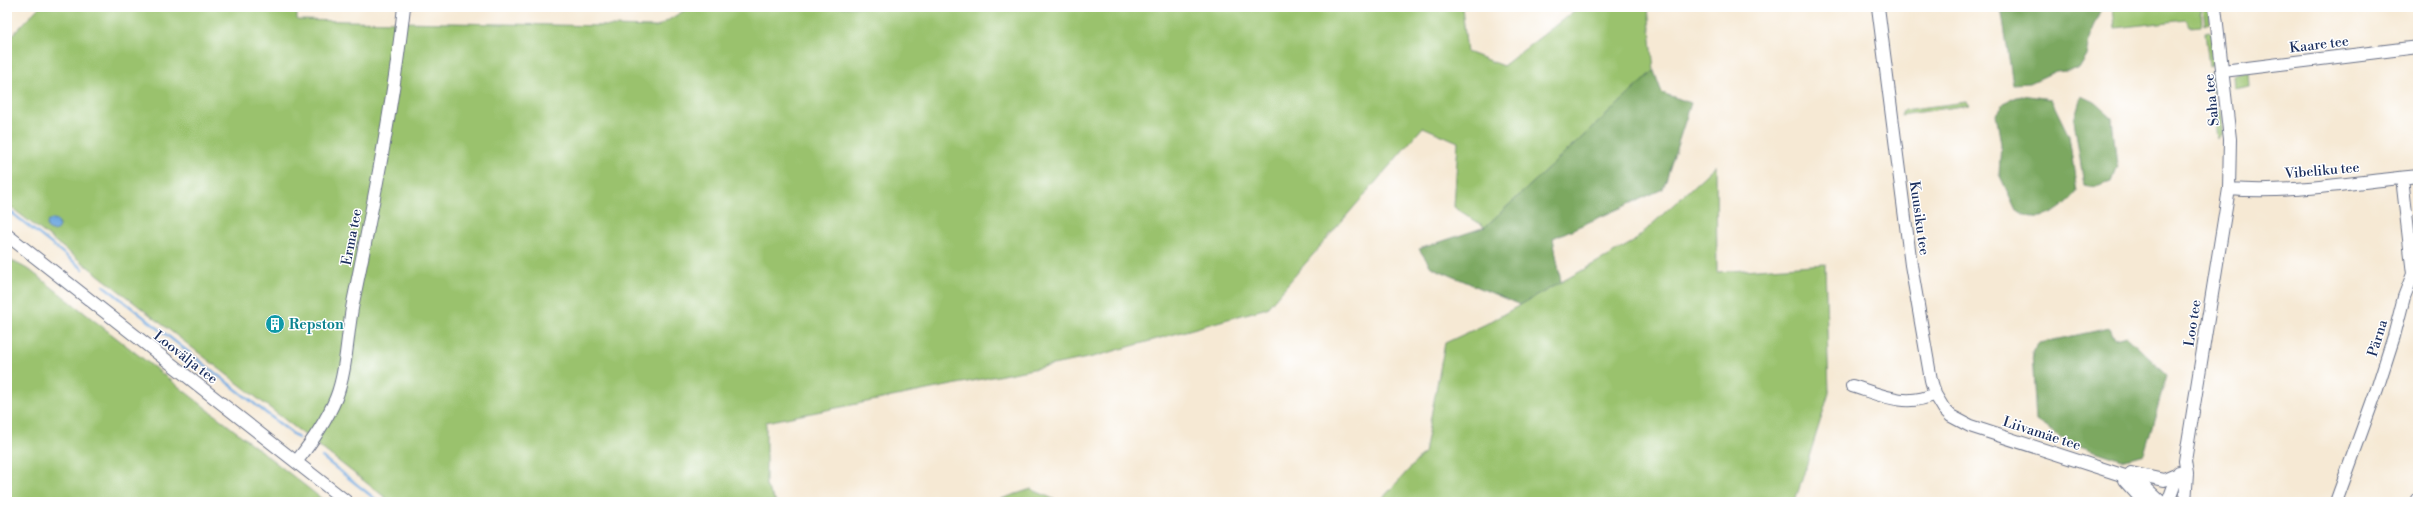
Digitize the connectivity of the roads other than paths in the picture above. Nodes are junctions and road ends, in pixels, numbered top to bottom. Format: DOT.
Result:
graph roads {
  1 [pos="404,7"];
  2 [pos="1878,7"];
  3 [pos="2215,7"];
  4 [pos="2418,47"];
  5 [pos="2223,70"];
  6 [pos="2418,176"];
  7 [pos="2402,178"];
  8 [pos="2229,189"];
  9 [pos="7,235"];
  10 [pos="1852,386"];
  11 [pos="1936,394"];
  12 [pos="1960,422"];
  13 [pos="2185,461"];
  14 [pos="296,462"];
  15 [pos="2116,472"];
  16 [pos="2178,474"];
  17 [pos="347,502"];
  18 [pos="2144,502"];
  19 [pos="2161,502"];
  20 [pos="2168,502"];
  21 [pos="2185,502"];
  22 [pos="2336,502"];
  1 -- 14 [label="street, Erma tee"];
  2 -- 11 [label="street, Kuusiku tee"];
  3 -- 5 [label="street, Saha tee"];
  4 -- 5 [label="street, Kaare tee"];
  5 -- 8 [label="street, Saha tee"];
  6 -- 7 [label="street, Vibeliku tee"];
  7 -- 8 [label="street, Vibeliku tee"];
  7 -- 22 [label="street, Pärna"];
  8 -- 13 [label="street, Loo tee"];
  9 -- 14 [label="street, Loovälja tee"];
  10 -- 11 [label="street"];
  11 -- 12 [label="street, Kuusiku tee"];
  12 -- 15 [label="street, Liivamäe tee"];
  13 -- 16 [label="street, Loo tee"];
  13 -- 21 [label="street, Loo tee"];
  14 -- 17 [label="street, Loovälja tee"];
  15 -- 16 [label="street"];
  15 -- 18 [label="street, Liivamäe tee"];
  15 -- 19 [label="street, Liivamäe tee"];
  16 -- 20 [label="street, Loo tee"];
}
